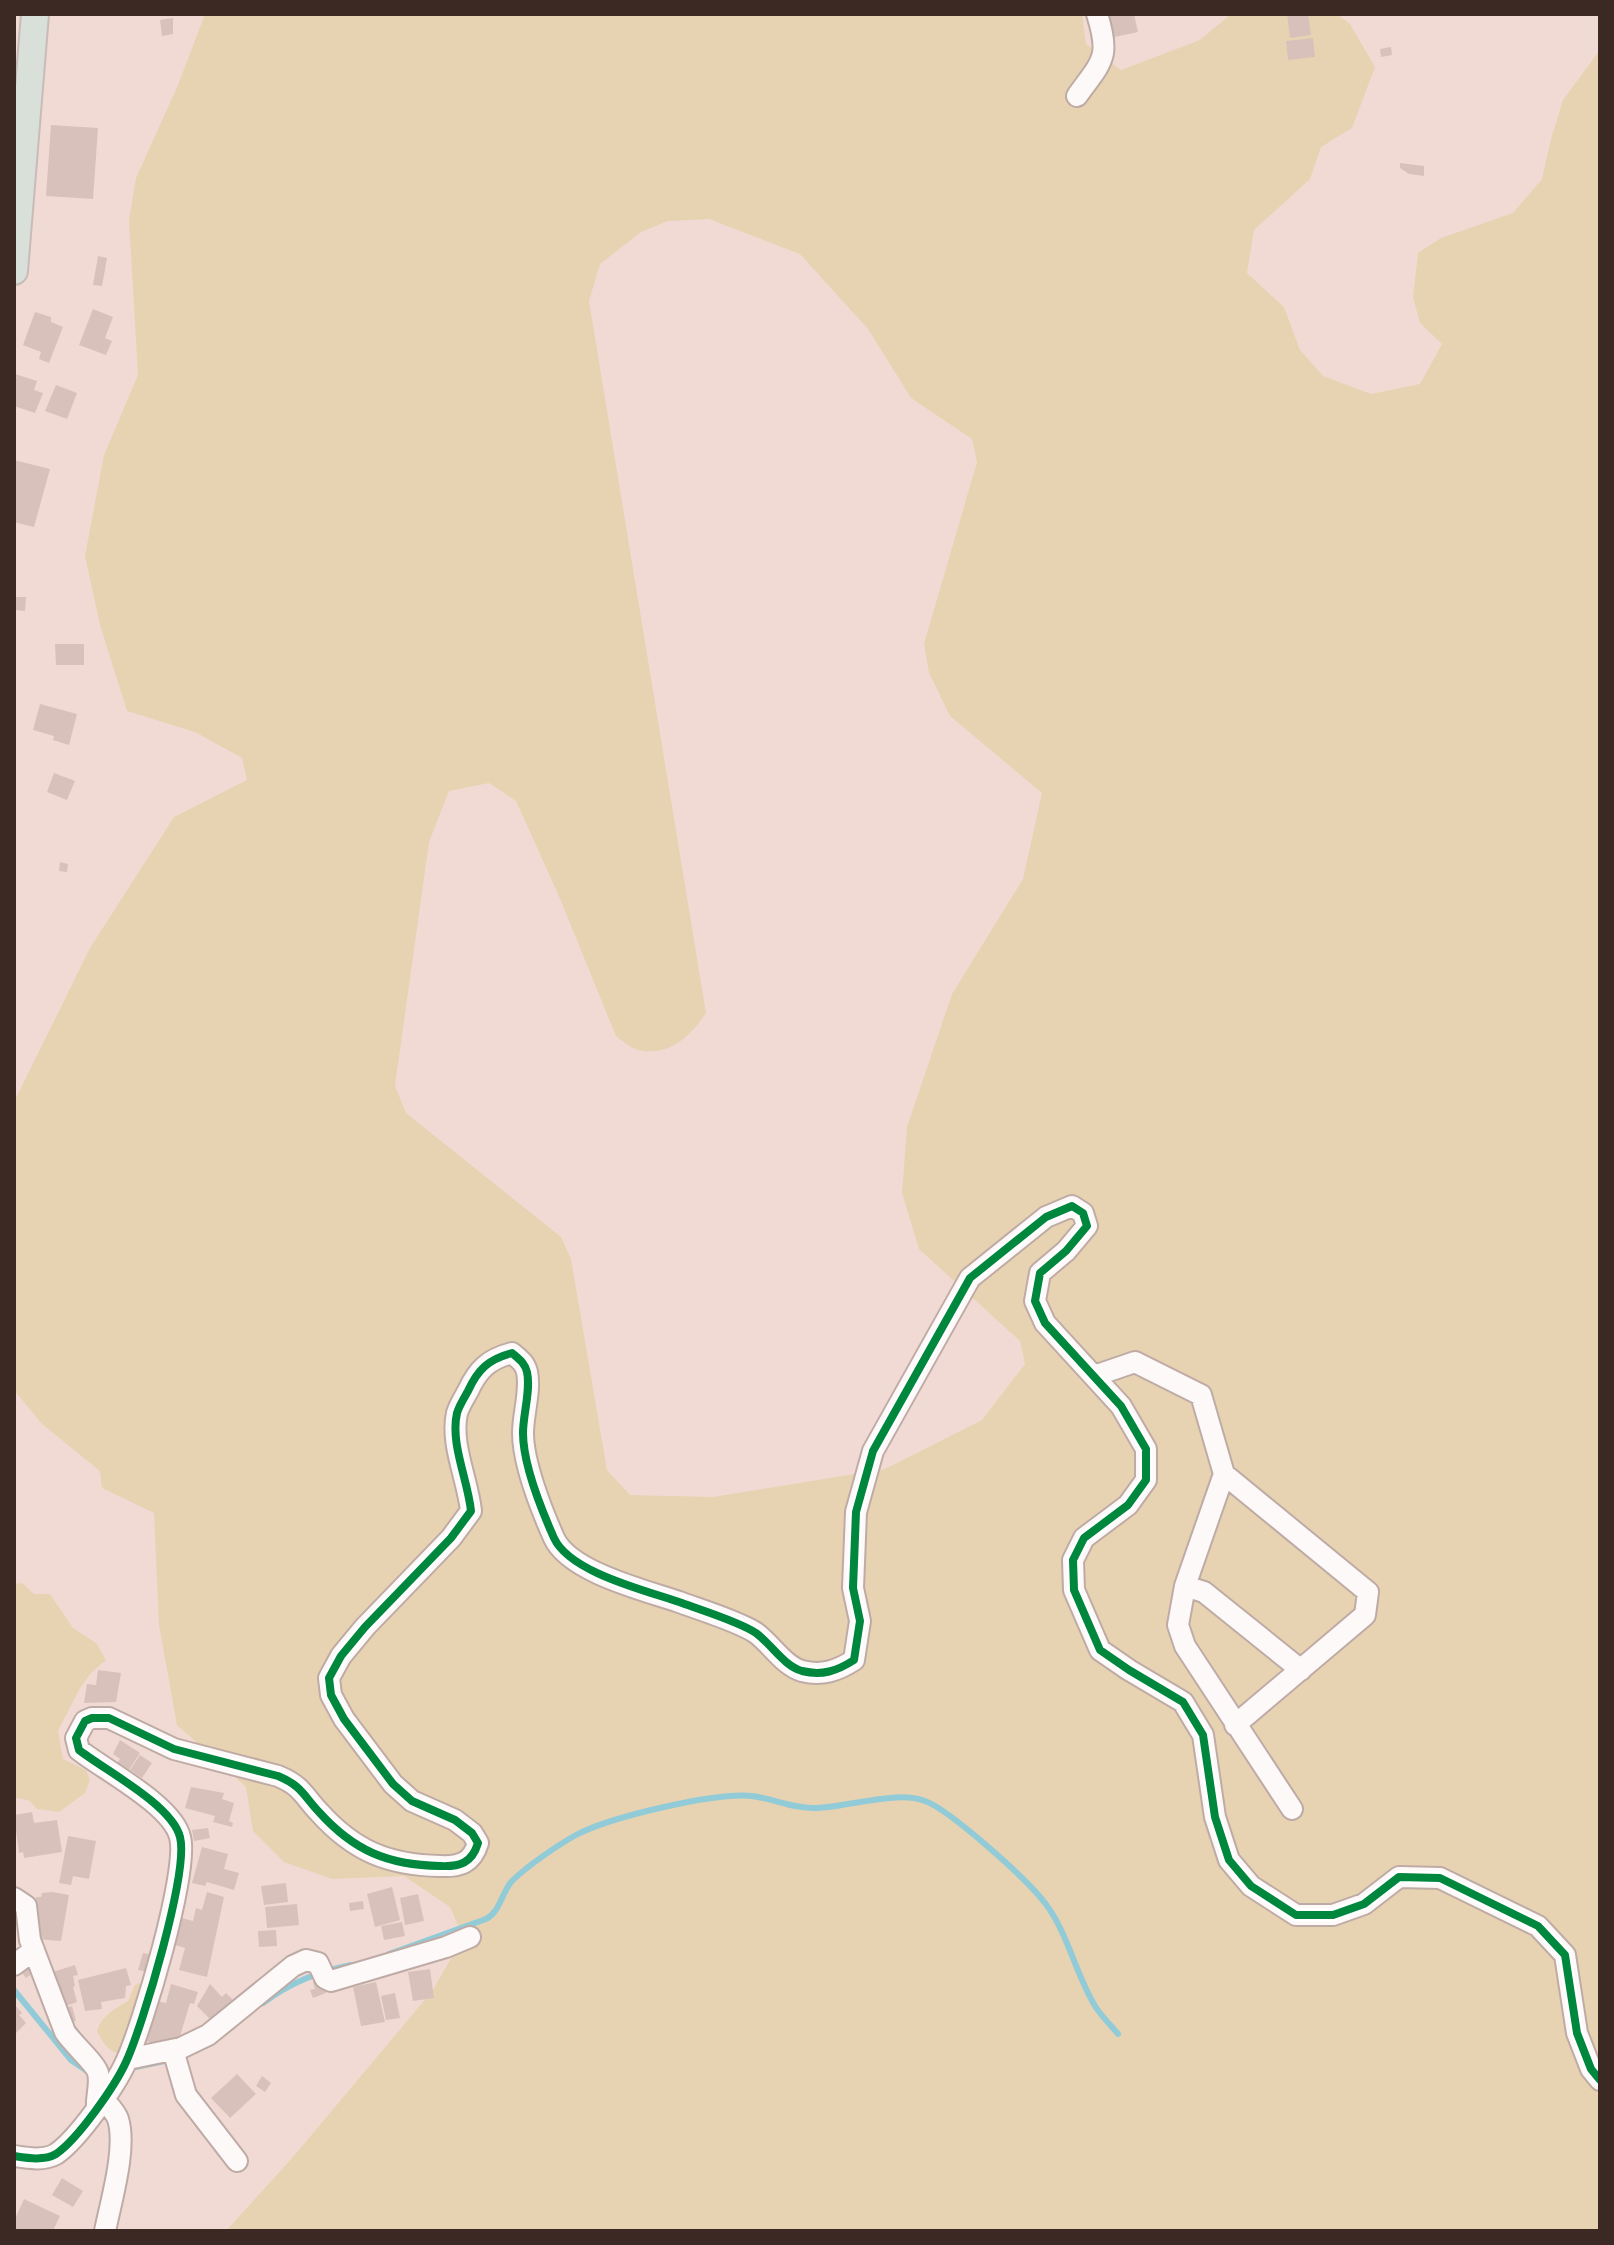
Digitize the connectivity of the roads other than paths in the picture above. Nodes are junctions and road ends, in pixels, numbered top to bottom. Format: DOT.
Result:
graph roads {
  1 [pos="35,14"];
  2 [pos="1097,14"];
  3 [pos="22,90"];
  4 [pos="1077,96"];
  5 [pos="14,271"];
  6 [pos="1094,1376"];
  7 [pos="1224,1474"];
  8 [pos="1185,1586"];
  9 [pos="1301,1670"];
  10 [pos="1235,1725"];
  11 [pos="1292,1809"];
  12 [pos="14,1898"];
  13 [pos="470,1937"];
  14 [pos="34,1950"];
  15 [pos="14,1965"];
  16 [pos="174,2056"];
  17 [pos="127,2060"];
  18 [pos="1600,2080"];
  19 [pos="103,2086"];
  20 [pos="14,2156"];
  21 [pos="237,2161"];
  22 [pos="105,2231"];
  1 -- 3 [label="main road"];
  2 -- 4 [label="street"];
  3 -- 5 [label="main road"];
  6 -- 7 [label="street"];
  6 -- 17 [label="street"];
  6 -- 18 [label="street"];
  7 -- 8 [label="street"];
  7 -- 9 [label="street"];
  8 -- 9 [label="street"];
  8 -- 10 [label="street"];
  9 -- 10 [label="street"];
  10 -- 11 [label="street"];
  12 -- 14 [label="street"];
  13 -- 16 [label="street"];
  14 -- 15 [label="street"];
  14 -- 19 [label="street"];
  16 -- 17 [label="street"];
  16 -- 21 [label="street"];
  17 -- 19 [label="street"];
  19 -- 20 [label="street"];
  19 -- 22 [label="street"];
}
